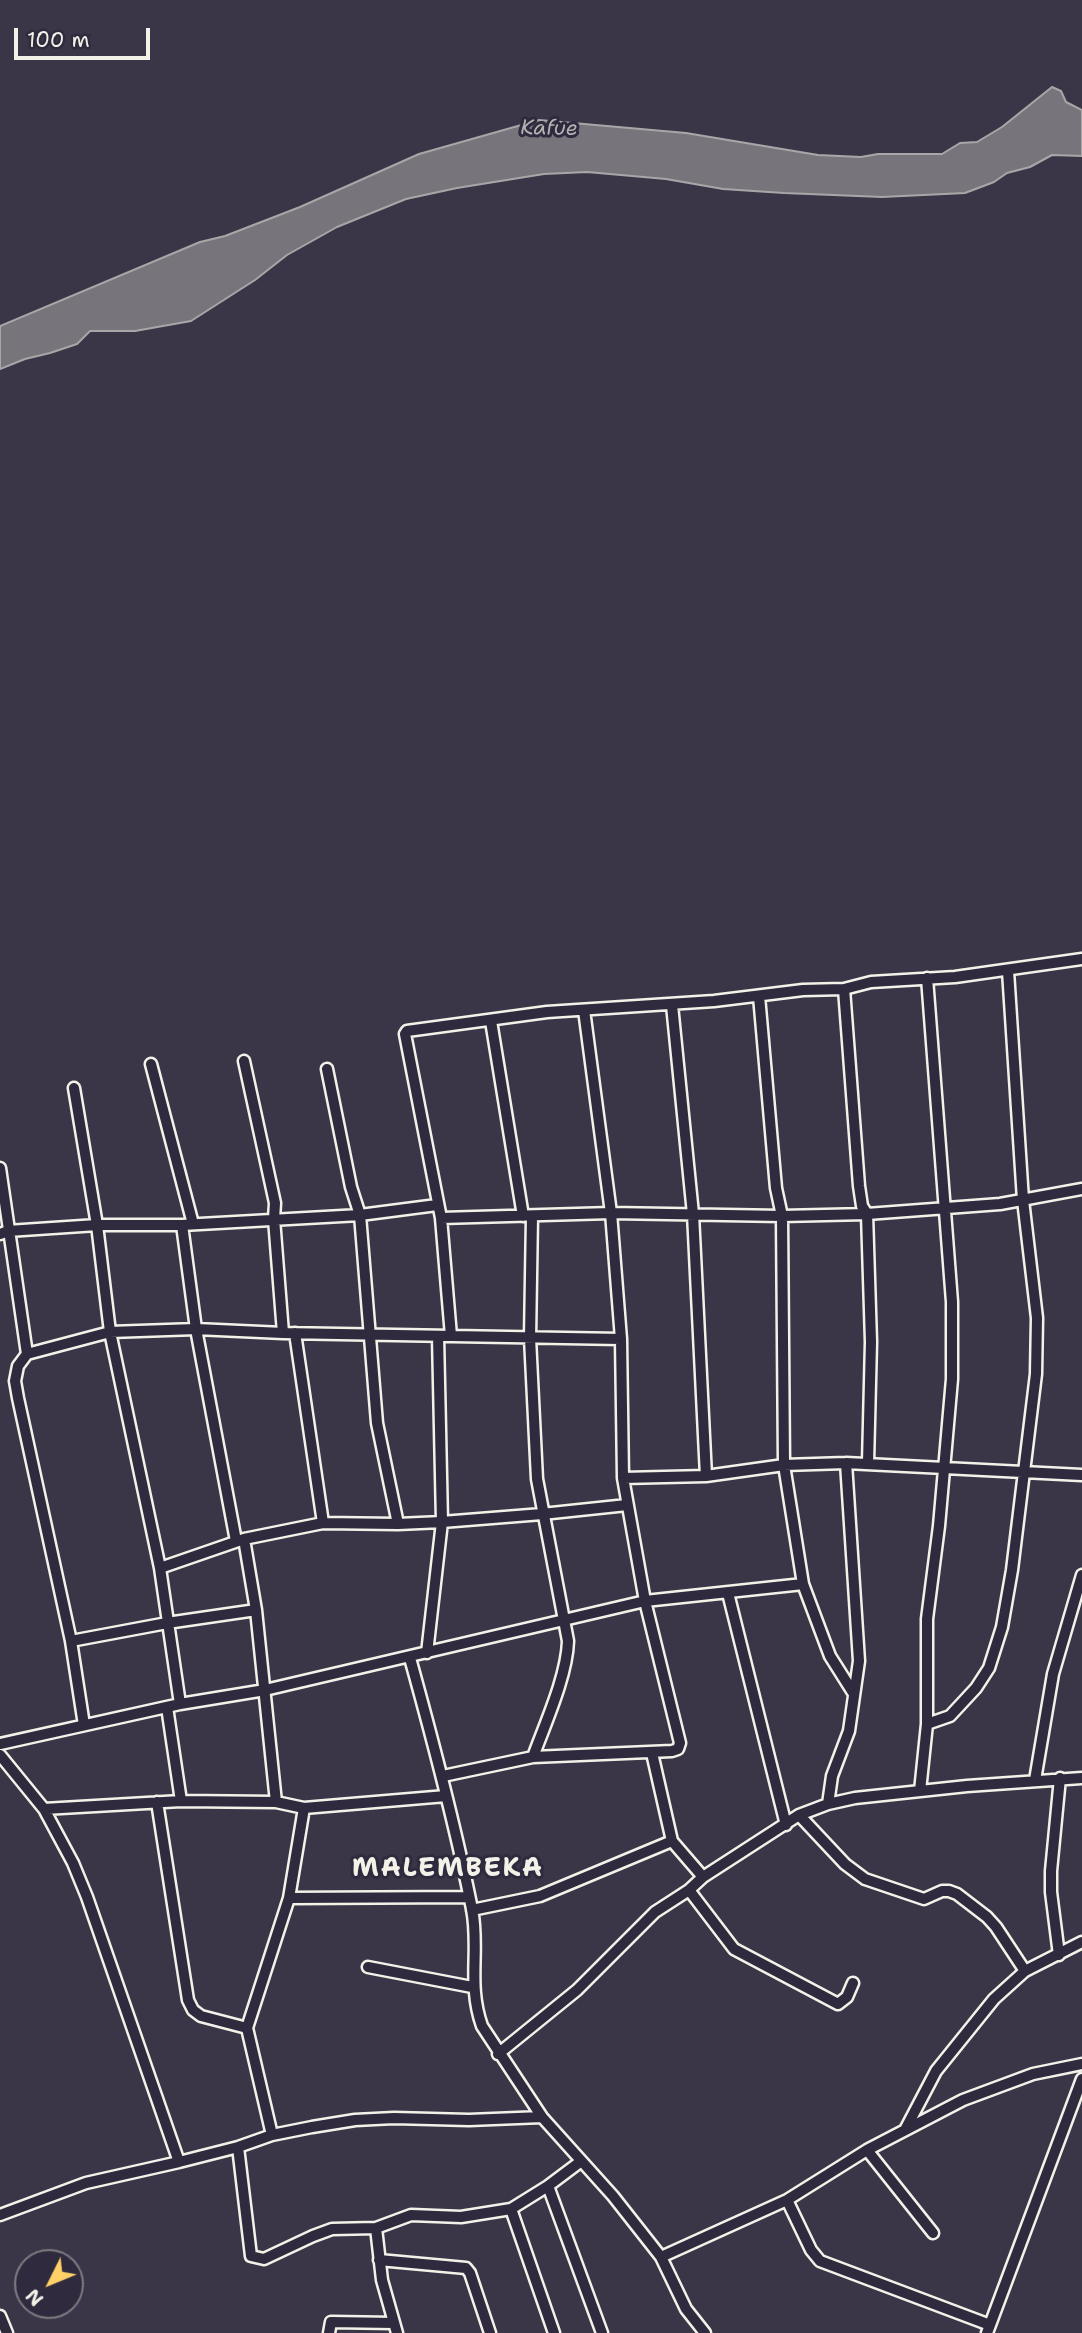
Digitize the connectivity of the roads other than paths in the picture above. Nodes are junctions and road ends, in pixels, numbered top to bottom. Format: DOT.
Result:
graph roads {
  1 [pos="1082,959"];
  2 [pos="1008,971"];
  3 [pos="927,978"];
  4 [pos="844,989"];
  5 [pos="759,996"];
  6 [pos="672,1005"];
  7 [pos="584,1010"];
  8 [pos="491,1020"];
  9 [pos="244,1061"];
  10 [pos="151,1064"];
  11 [pos="327,1069"];
  12 [pos="74,1088"];
  13 [pos="0,1168"];
  14 [pos="1082,1189"];
  15 [pos="1023,1200"];
  16 [pos="437,1205"];
  17 [pos="944,1207"];
  18 [pos="611,1213"];
  19 [pos="693,1214"];
  20 [pos="867,1214"];
  21 [pos="360,1215"];
  22 [pos="528,1216"];
  23 [pos="782,1216"];
  24 [pos="441,1218"];
  25 [pos="274,1219"];
  26 [pos="193,1224"];
  27 [pos="97,1225"];
  28 [pos="182,1225"];
  29 [pos="4,1232"];
  30 [pos="196,1329"];
  31 [pos="110,1332"];
  32 [pos="283,1333"];
  33 [pos="295,1333"];
  34 [pos="369,1334"];
  35 [pos="438,1336"];
  36 [pos="451,1336"];
  37 [pos="530,1338"];
  38 [pos="621,1339"];
  39 [pos="27,1354"];
  40 [pos="846,1462"];
  41 [pos="868,1463"];
  42 [pos="784,1465"];
  43 [pos="942,1467"];
  44 [pos="1026,1470"];
  45 [pos="1082,1475"];
  46 [pos="706,1476"];
  47 [pos="623,1478"];
  48 [pos="627,1505"];
  49 [pos="542,1514"];
  50 [pos="442,1522"];
  51 [pos="323,1523"];
  52 [pos="398,1524"];
  53 [pos="240,1540"];
  54 [pos="160,1567"];
  55 [pos="1082,1575"];
  56 [pos="803,1584"];
  57 [pos="728,1593"];
  58 [pos="645,1601"];
  59 [pos="256,1610"];
  60 [pos="563,1620"];
  61 [pos="167,1623"];
  62 [pos="71,1641"];
  63 [pos="427,1653"];
  64 [pos="410,1658"];
  65 [pos="265,1690"];
  66 [pos="854,1694"];
  67 [pos="180,1704"];
  68 [pos="167,1707"];
  69 [pos="927,1724"];
  70 [pos="83,1726"];
  71 [pos="1,1742"];
  72 [pos="652,1753"];
  73 [pos="0,1755"];
  74 [pos="533,1757"];
  75 [pos="443,1776"];
  76 [pos="1082,1778"];
  77 [pos="1060,1779"];
  78 [pos="1035,1780"];
  79 [pos="920,1791"];
  80 [pos="446,1796"];
  81 [pos="181,1801"];
  82 [pos="156,1802"];
  83 [pos="276,1802"];
  84 [pos="828,1804"];
  85 [pos="304,1808"];
  86 [pos="44,1810"];
  87 [pos="799,1815"];
  88 [pos="786,1825"];
  89 [pos="672,1841"];
  90 [pos="703,1877"];
  91 [pos="689,1889"];
  92 [pos="468,1897"];
  93 [pos="289,1898"];
  94 [pos="472,1910"];
  95 [pos="1082,1942"];
  96 [pos="1059,1955"];
  97 [pos="368,1967"];
  98 [pos="1025,1971"];
  99 [pos="853,1983"];
  100 [pos="472,1987"];
  101 [pos="247,2028"];
  102 [pos="498,2054"];
  103 [pos="1082,2064"];
  104 [pos="1082,2079"];
  105 [pos="542,2117"];
  106 [pos="905,2131"];
  107 [pos="272,2134"];
  108 [pos="238,2147"];
  109 [pos="867,2150"];
  110 [pos="179,2162"];
  111 [pos="580,2162"];
  112 [pos="548,2186"];
  113 [pos="787,2200"];
  114 [pos="511,2209"];
  115 [pos="0,2215"];
  116 [pos="376,2228"];
  117 [pos="933,2233"];
  118 [pos="661,2257"];
  119 [pos="379,2260"];
  120 [pos="0,2316"];
  121 [pos="395,2328"];
  122 [pos="988,2329"];
  123 [pos="7,2333"];
  124 [pos="329,2333"];
  125 [pos="490,2333"];
  126 [pos="554,2333"];
  127 [pos="602,2333"];
  128 [pos="705,2333"];
  1 -- 2 [label="street"];
  2 -- 3 [label="street"];
  2 -- 15 [label="street"];
  3 -- 4 [label="street"];
  3 -- 17 [label="street"];
  4 -- 5 [label="street"];
  4 -- 20 [label="street"];
  5 -- 6 [label="street"];
  5 -- 23 [label="street"];
  6 -- 7 [label="street"];
  6 -- 19 [label="street"];
  7 -- 8 [label="street"];
  7 -- 18 [label="street"];
  8 -- 16 [label="street"];
  8 -- 22 [label="street"];
  9 -- 25 [label="street"];
  10 -- 26 [label="street"];
  11 -- 21 [label="street"];
  12 -- 27 [label="street"];
  13 -- 29 [label="street"];
  14 -- 15 [label="street"];
  15 -- 17 [label="street"];
  15 -- 44 [label="street"];
  16 -- 21 [label="street"];
  16 -- 24 [label="street"];
  17 -- 20 [label="street"];
  17 -- 43 [label="street"];
  18 -- 19 [label="street"];
  18 -- 22 [label="street"];
  18 -- 38 [label="street"];
  19 -- 23 [label="street"];
  19 -- 46 [label="street"];
  20 -- 23 [label="street"];
  20 -- 41 [label="street"];
  21 -- 25 [label="street"];
  21 -- 34 [label="street"];
  22 -- 24 [label="street"];
  22 -- 37 [label="street"];
  23 -- 42 [label="street"];
  24 -- 36 [label="street"];
  25 -- 26 [label="street"];
  25 -- 32 [label="street"];
  26 -- 28 [label="street"];
  27 -- 28 [label="street"];
  27 -- 29 [label="street"];
  27 -- 31 [label="street"];
  28 -- 30 [label="street"];
  29 -- 39 [label="street"];
  30 -- 31 [label="street"];
  30 -- 32 [label="street"];
  30 -- 53 [label="street"];
  31 -- 39 [label="street"];
  31 -- 54 [label="street"];
  32 -- 33 [label="street"];
  33 -- 34 [label="street"];
  33 -- 51 [label="street"];
  34 -- 35 [label="street"];
  34 -- 52 [label="street"];
  35 -- 36 [label="street"];
  35 -- 50 [label="street"];
  36 -- 37 [label="street"];
  37 -- 38 [label="street"];
  37 -- 49 [label="street"];
  38 -- 47 [label="street"];
  39 -- 62 [label="street"];
  40 -- 41 [label="street"];
  40 -- 42 [label="street"];
  40 -- 66 [label="street"];
  41 -- 43 [label="street"];
  42 -- 46 [label="street"];
  42 -- 56 [label="street"];
  43 -- 44 [label="street"];
  43 -- 69 [label="street"];
  44 -- 45 [label="street"];
  44 -- 69 [label="street"];
  46 -- 47 [label="street"];
  47 -- 48 [label="street"];
  48 -- 49 [label="street"];
  48 -- 58 [label="street"];
  49 -- 50 [label="street"];
  49 -- 60 [label="street"];
  50 -- 52 [label="street"];
  50 -- 63 [label="street"];
  51 -- 52 [label="street"];
  51 -- 53 [label="street"];
  53 -- 54 [label="street"];
  53 -- 59 [label="street"];
  54 -- 61 [label="street"];
  55 -- 78 [label="street"];
  56 -- 57 [label="street"];
  56 -- 66 [label="street"];
  57 -- 58 [label="street"];
  57 -- 88 [label="street"];
  58 -- 60 [label="street"];
  58 -- 72 [label="street"];
  59 -- 61 [label="street"];
  59 -- 65 [label="street"];
  60 -- 63 [label="street"];
  60 -- 74 [label="street"];
  61 -- 62 [label="street"];
  61 -- 67 [label="street"];
  62 -- 70 [label="street"];
  63 -- 64 [label="street"];
  64 -- 65 [label="street"];
  64 -- 75 [label="street"];
  65 -- 67 [label="street"];
  65 -- 83 [label="street"];
  66 -- 84 [label="street"];
  67 -- 68 [label="street"];
  68 -- 70 [label="street"];
  68 -- 81 [label="street"];
  69 -- 79 [label="street"];
  70 -- 71 [label="street"];
  72 -- 74 [label="street"];
  72 -- 89 [label="street"];
  73 -- 86 [label="street"];
  74 -- 75 [label="street"];
  75 -- 80 [label="street"];
  76 -- 77 [label="street"];
  77 -- 78 [label="street"];
  77 -- 96 [label="street"];
  78 -- 79 [label="street"];
  79 -- 84 [label="street"];
  80 -- 85 [label="street"];
  80 -- 92 [label="street"];
  81 -- 82 [label="street"];
  81 -- 83 [label="street"];
  82 -- 86 [label="street"];
  82 -- 101 [label="street"];
  83 -- 85 [label="street"];
  84 -- 87 [label="street"];
  85 -- 93 [label="street"];
  86 -- 110 [label="street"];
  87 -- 88 [label="street"];
  87 -- 98 [label="street"];
  88 -- 90 [label="street"];
  89 -- 90 [label="street"];
  89 -- 94 [label="street"];
  90 -- 91 [label="street"];
  91 -- 99 [label="street"];
  91 -- 102 [label="street"];
  92 -- 93 [label="street"];
  92 -- 94 [label="street"];
  93 -- 101 [label="street"];
  94 -- 100 [label="street"];
  95 -- 96 [label="street"];
  96 -- 98 [label="street"];
  97 -- 100 [label="street"];
  98 -- 106 [label="street"];
  100 -- 102 [label="street"];
  101 -- 107 [label="street"];
  102 -- 105 [label="street"];
  103 -- 106 [label="street"];
  104 -- 122 [label="street"];
  105 -- 107 [label="street"];
  105 -- 111 [label="street"];
  106 -- 109 [label="street"];
  107 -- 108 [label="street"];
  108 -- 110 [label="street"];
  108 -- 116 [label="street"];
  109 -- 113 [label="street"];
  109 -- 117 [label="street"];
  110 -- 115 [label="street"];
  111 -- 112 [label="street"];
  111 -- 118 [label="street"];
  112 -- 114 [label="street"];
  112 -- 127 [label="street"];
  113 -- 118 [label="street"];
  113 -- 122 [label="street"];
  114 -- 116 [label="street"];
  114 -- 126 [label="street"];
  116 -- 119 [label="street"];
  118 -- 128 [label="street"];
  119 -- 121 [label="street"];
  119 -- 125 [label="street"];
  120 -- 123 [label="street"];
  121 -- 124 [label="street"];
}
